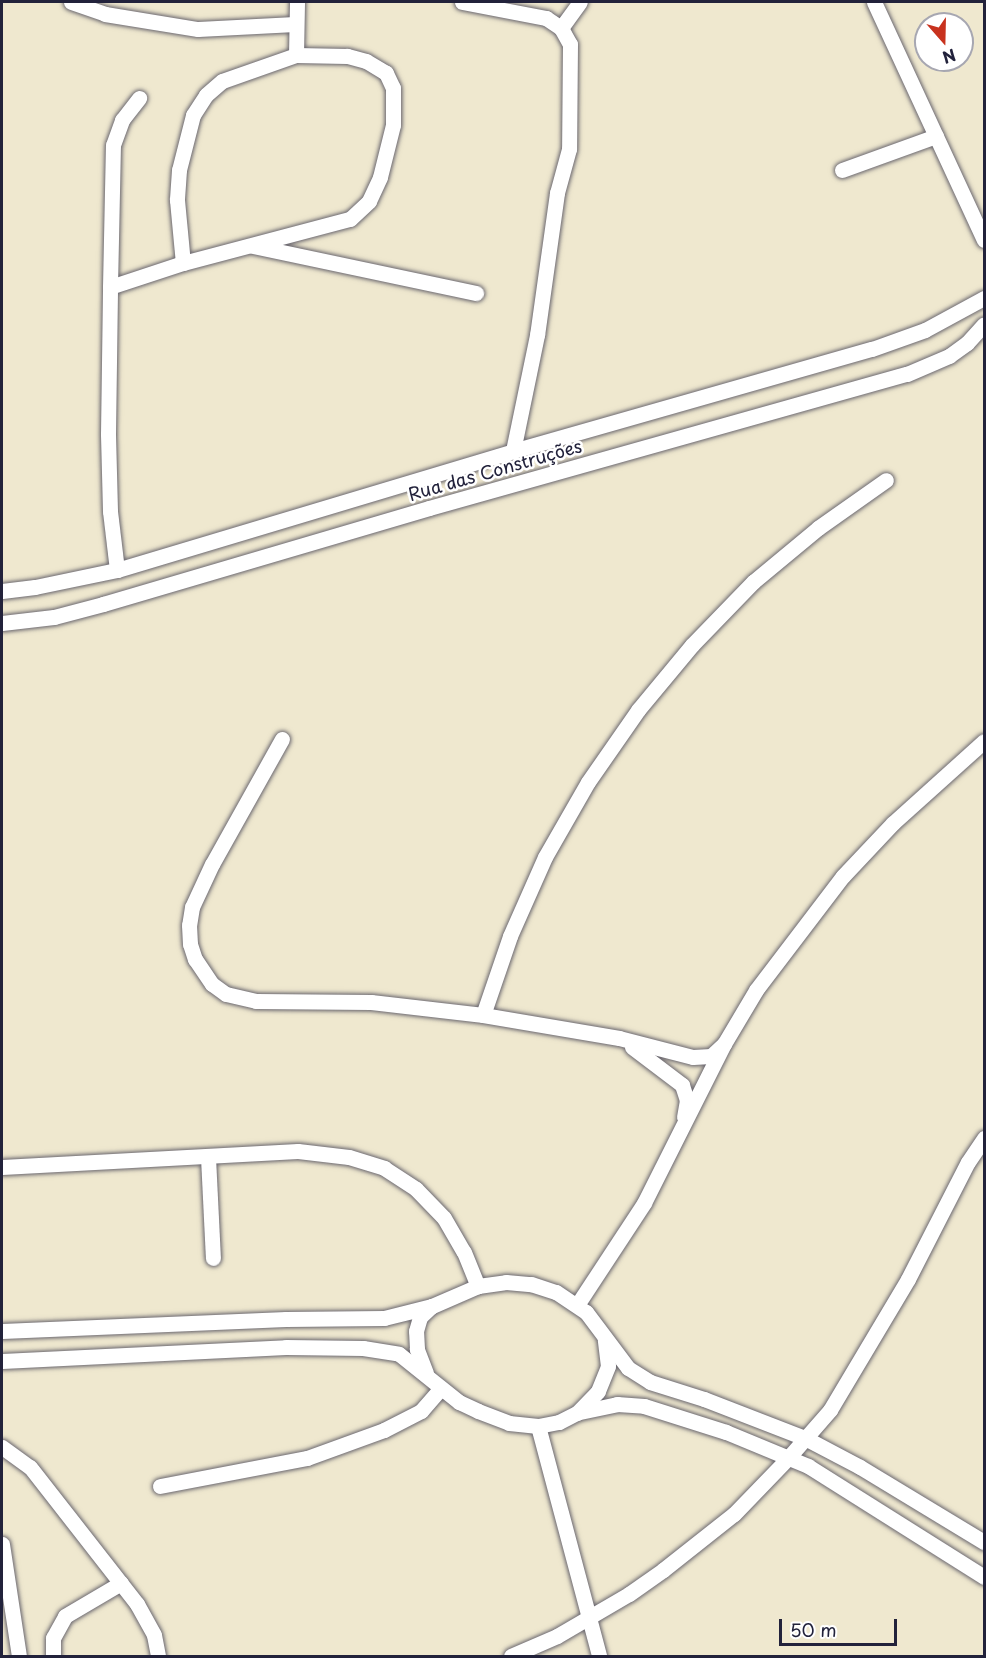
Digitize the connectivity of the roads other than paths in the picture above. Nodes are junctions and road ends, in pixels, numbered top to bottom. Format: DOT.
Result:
graph roads {
  1 [pos="71,2"];
  2 [pos="297,2"];
  3 [pos="462,2"];
  4 [pos="580,2"];
  5 [pos="874,2"];
  6 [pos="106,8"];
  7 [pos="295,24"];
  8 [pos="561,28"];
  9 [pos="296,55"];
  10 [pos="140,98"];
  11 [pos="936,136"];
  12 [pos="842,170"];
  13 [pos="984,240"];
  14 [pos="250,245"];
  15 [pos="183,263"];
  16 [pos="110,287"];
  17 [pos="476,293"];
  18 [pos="984,298"];
  19 [pos="984,324"];
  20 [pos="513,452"];
  21 [pos="886,480"];
  22 [pos="117,570"];
  23 [pos="2,591"];
  24 [pos="2,623"];
  25 [pos="282,739"];
  26 [pos="984,741"];
  27 [pos="483,1015"];
  28 [pos="619,1038"];
  29 [pos="724,1044"];
  30 [pos="682,1132"];
  31 [pos="984,1138"];
  32 [pos="208,1157"];
  33 [pos="2,1167"];
  34 [pos="213,1258"];
  35 [pos="478,1286"];
  36 [pos="577,1305"];
  37 [pos="432,1306"];
  38 [pos="601,1330"];
  39 [pos="2,1331"];
  40 [pos="2,1361"];
  41 [pos="427,1375"];
  42 [pos="441,1388"];
  43 [pos="577,1413"];
  44 [pos="538,1426"];
  45 [pos="805,1438"];
  46 [pos="2,1447"];
  47 [pos="788,1458"];
  48 [pos="160,1486"];
  49 [pos="984,1542"];
  50 [pos="2,1544"];
  51 [pos="984,1577"];
  52 [pos="121,1583"];
  53 [pos="589,1617"];
  54 [pos="19,1656"];
  55 [pos="53,1656"];
  56 [pos="158,1656"];
  57 [pos="511,1656"];
  58 [pos="599,1656"];
  1 -- 6 [label="street"];
  2 -- 7 [label="street"];
  3 -- 8 [label="street"];
  4 -- 8 [label="street"];
  5 -- 11 [label="street"];
  6 -- 7 [label="street"];
  7 -- 9 [label="street"];
  8 -- 20 [label="street"];
  9 -- 14 [label="street"];
  9 -- 15 [label="street"];
  10 -- 16 [label="street"];
  11 -- 12 [label="street"];
  11 -- 13 [label="street"];
  14 -- 15 [label="street"];
  14 -- 17 [label="street"];
  15 -- 16 [label="street"];
  16 -- 22 [label="street"];
  18 -- 20 [label="street, Rua das Construções"];
  19 -- 24 [label="street, Rua das Construções"];
  20 -- 22 [label="street, Rua das Construções"];
  21 -- 27 [label="street"];
  22 -- 23 [label="street, Rua das Construções"];
  25 -- 27 [label="street"];
  26 -- 29 [label="street"];
  27 -- 28 [label="street"];
  28 -- 29 [label="street"];
  28 -- 30 [label="street"];
  29 -- 30 [label="street"];
  30 -- 36 [label="street"];
  31 -- 45 [label="street"];
  32 -- 33 [label="street"];
  32 -- 34 [label="street"];
  32 -- 35 [label="street"];
  35 -- 36 [label="street"];
  35 -- 37 [label="street"];
  36 -- 38 [label="street"];
  37 -- 39 [label="street"];
  37 -- 41 [label="street"];
  38 -- 43 [label="street"];
  38 -- 45 [label="street"];
  40 -- 41 [label="street"];
  41 -- 42 [label="street"];
  42 -- 44 [label="street"];
  42 -- 48 [label="street"];
  43 -- 44 [label="street"];
  43 -- 47 [label="street"];
  44 -- 53 [label="street"];
  45 -- 47 [label="street"];
  45 -- 49 [label="street"];
  46 -- 52 [label="street"];
  47 -- 51 [label="street"];
  47 -- 53 [label="street"];
  50 -- 54 [label="street"];
  52 -- 55 [label="street"];
  52 -- 56 [label="street"];
  53 -- 57 [label="street"];
  53 -- 58 [label="street"];
}
